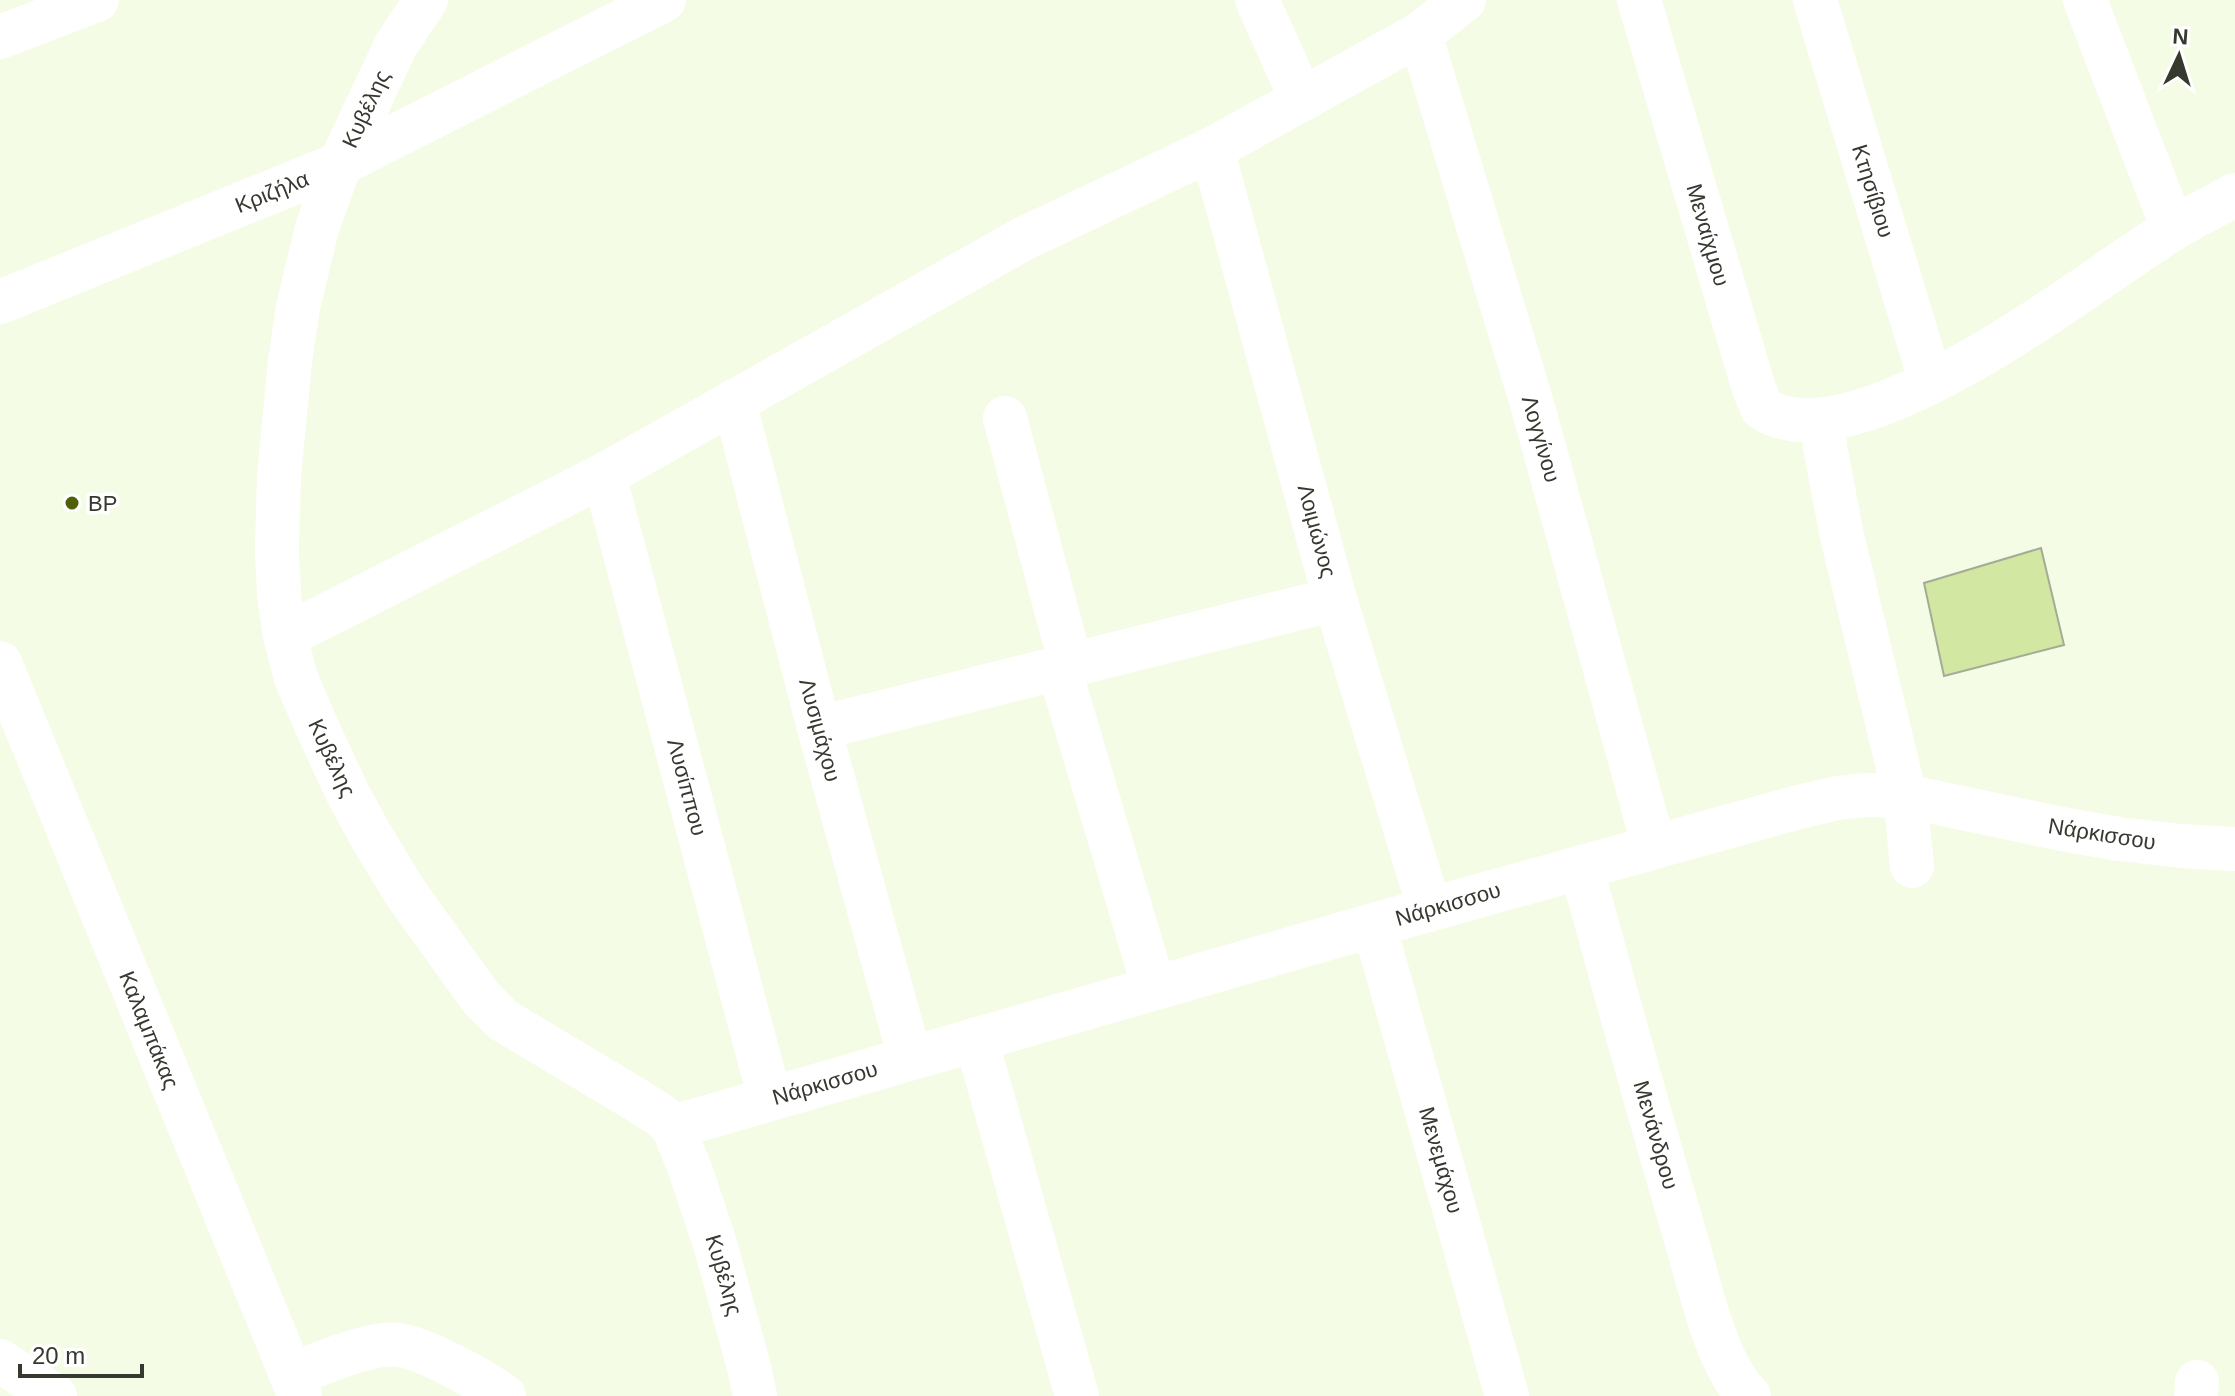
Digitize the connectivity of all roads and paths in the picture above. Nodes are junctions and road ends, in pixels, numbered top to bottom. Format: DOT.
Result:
graph roads {
  1 [pos="97,0"];
  2 [pos="426,0"];
  3 [pos="664,0"];
  4 [pos="1257,0"];
  5 [pos="1464,0"];
  6 [pos="1639,0"];
  7 [pos="1815,0"];
  8 [pos="2085,0"];
  9 [pos="1420,34"];
  10 [pos="0,37"];
  11 [pos="1302,100"];
  12 [pos="1212,149"];
  13 [pos="340,164"];
  14 [pos="2235,195"];
  15 [pos="2173,229"];
  16 [pos="0,302"];
  17 [pos="1931,382"];
  18 [pos="734,401"];
  19 [pos="1005,418"];
  20 [pos="1823,420"];
  21 [pos="604,475"];
  22 [pos="1335,599"];
  23 [pos="285,636"];
  24 [pos="1065,666"];
  25 [pos="5,692"];
  26 [pos="819,728"];
  27 [pos="1905,796"];
  28 [pos="1654,847"];
  29 [pos="2235,849"];
  30 [pos="1912,866"];
  31 [pos="1581,867"];
  32 [pos="1430,910"];
  33 [pos="1374,925"];
  34 [pos="1154,988"];
  35 [pos="976,1039"];
  36 [pos="910,1058"];
  37 [pos="770,1099"];
  38 [pos="673,1127"];
  39 [pos="0,1361"];
  40 [pos="296,1386"];
  41 [pos="55,1396"];
  42 [pos="504,1396"];
  43 [pos="755,1396"];
  44 [pos="1077,1396"];
  45 [pos="1507,1396"];
  46 [pos="1749,1396"];
  1 -- 10 [label="street"];
  2 -- 13 [label="street, Κυβέλης"];
  3 -- 13 [label="street, Κριζήλα"];
  4 -- 11 [label="street"];
  5 -- 9 [label="street"];
  6 -- 20 [label="street, Μεναίχμου"];
  7 -- 17 [label="street, Κτησίβιου"];
  8 -- 15 [label="street"];
  9 -- 11 [label="street"];
  9 -- 28 [label="street, Λογγίνου"];
  11 -- 12 [label="street"];
  12 -- 18 [label="street"];
  12 -- 22 [label="street, Λοιμώνος"];
  13 -- 16 [label="street, Κριζήλα"];
  13 -- 23 [label="street, Κυβέλης"];
  14 -- 15 [label="street, Μεναίχμου"];
  15 -- 17 [label="street, Μεναίχμου"];
  17 -- 20 [label="street, Μεναίχμου"];
  18 -- 21 [label="street"];
  18 -- 26 [label="street, Λυσιμάχου"];
  19 -- 24 [label="street"];
  20 -- 27 [label="street"];
  21 -- 23 [label="street"];
  21 -- 37 [label="street, Λυσίππου"];
  22 -- 24 [label="street"];
  22 -- 32 [label="street, Λοιμώνος"];
  23 -- 38 [label="street, Κυβέλης"];
  24 -- 26 [label="street"];
  24 -- 34 [label="street"];
  25 -- 40 [label="street, Καλαμπάκας"];
  26 -- 36 [label="street, Λυσιμάχου"];
  27 -- 28 [label="street, Νάρκισσου"];
  27 -- 29 [label="street, Νάρκισσου"];
  27 -- 30 [label="street"];
  28 -- 31 [label="street, Νάρκισσου"];
  31 -- 32 [label="street, Νάρκισσου"];
  31 -- 46 [label="street, Μενάνδρου"];
  32 -- 33 [label="street, Νάρκισσου"];
  33 -- 34 [label="street, Νάρκισσου"];
  33 -- 45 [label="street, Μενεμάχου"];
  34 -- 35 [label="street, Νάρκισσου"];
  35 -- 36 [label="street, Νάρκισσου"];
  35 -- 44 [label="street"];
  36 -- 37 [label="street, Νάρκισσου"];
  37 -- 38 [label="street, Νάρκισσου"];
  38 -- 43 [label="street, Κυβέλης"];
  39 -- 41 [label="street"];
  40 -- 42 [label="street"];
}
